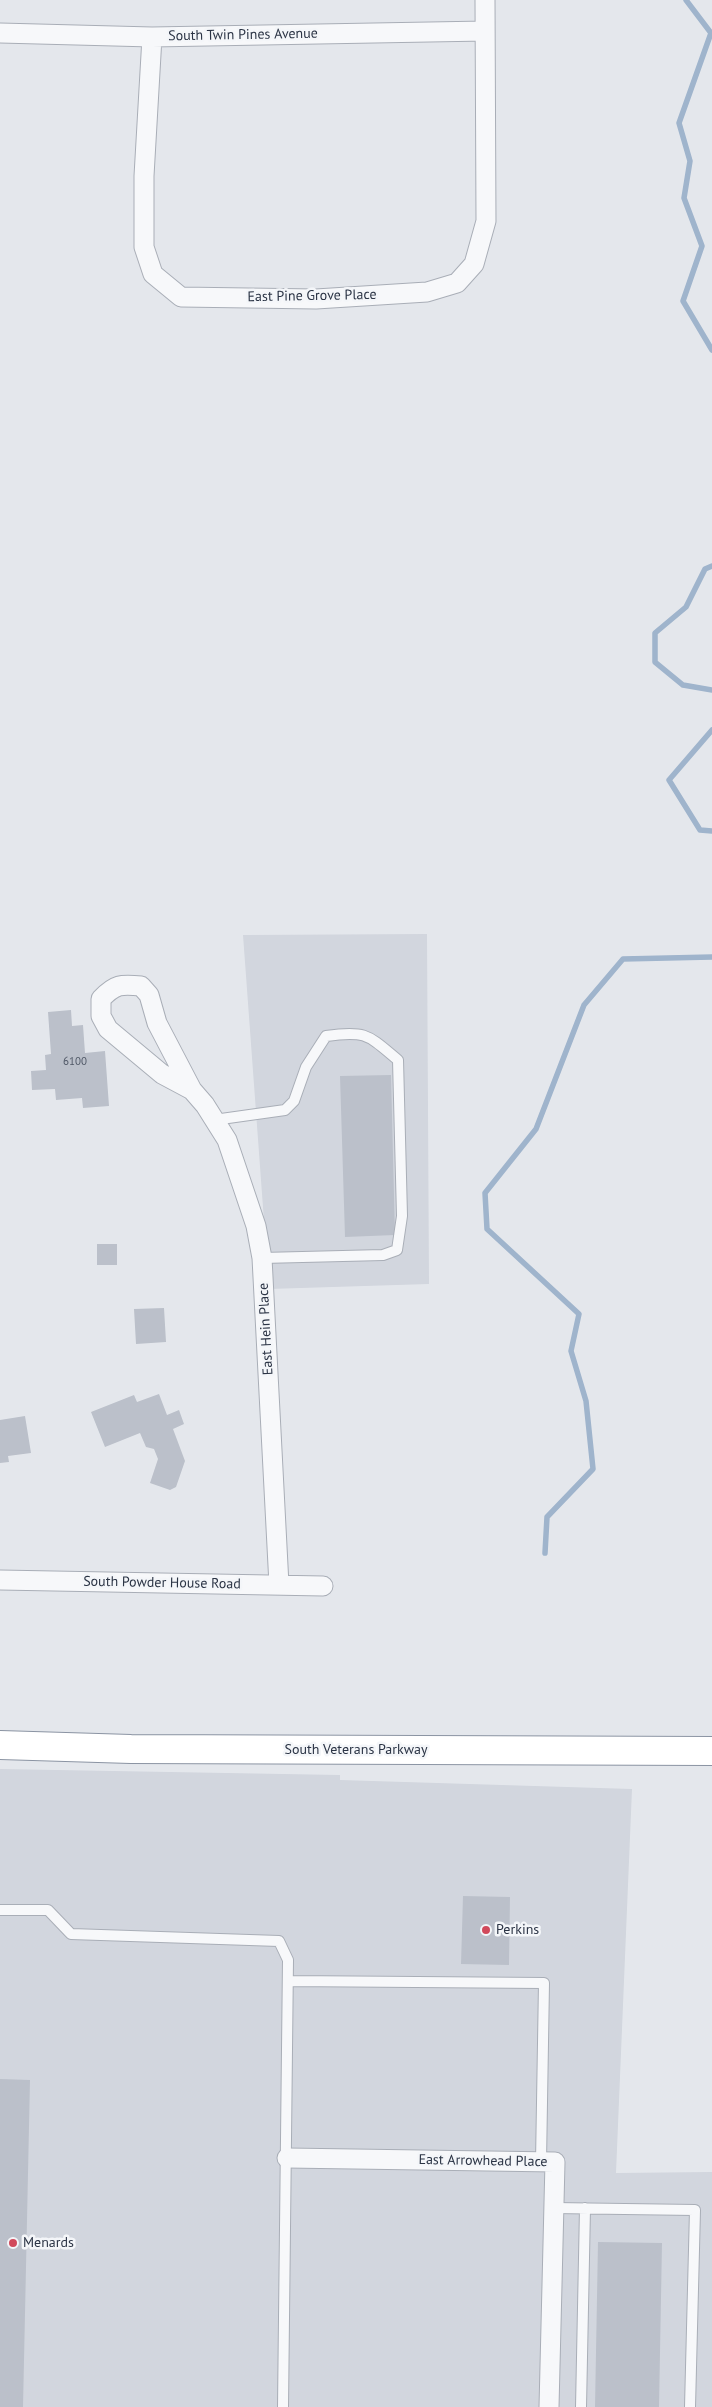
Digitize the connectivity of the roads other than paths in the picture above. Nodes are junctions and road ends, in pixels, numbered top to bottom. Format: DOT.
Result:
graph roads {
  1 [pos="485,0"];
  2 [pos="485,31"];
  3 [pos="0,33"];
  4 [pos="152,37"];
  5 [pos="192,1090"];
  6 [pos="214,1120"];
  7 [pos="262,1258"];
  8 [pos="0,1580"];
  9 [pos="279,1585"];
  10 [pos="323,1586"];
  11 [pos="0,1745"];
  12 [pos="712,1750"];
  13 [pos="0,1910"];
  14 [pos="288,1981"];
  15 [pos="287,2158"];
  16 [pos="541,2162"];
  17 [pos="554,2208"];
  18 [pos="584,2208"];
  19 [pos="283,2407"];
  20 [pos="550,2407"];
  21 [pos="582,2407"];
  22 [pos="690,2407"];
  1 -- 2 [label="street, East Pine Grove Place"];
  2 -- 4 [label="street, South Twin Pines Avenue"];
  2 -- 4 [label="street, East Pine Grove Place"];
  3 -- 4 [label="street, South Twin Pines Avenue"];
  5 -- 5 [label="street, East Hein Place"];
  5 -- 6 [label="street, East Hein Place"];
  6 -- 7 [label="street, East Hein Place"];
  6 -- 7 [label="lane"];
  7 -- 9 [label="street, East Hein Place"];
  8 -- 9 [label="street, South Powder House Road"];
  9 -- 10 [label="street, South Powder House Road"];
  11 -- 12 [label="highway, South Veterans Parkway"];
  13 -- 14 [label="lane"];
  14 -- 15 [label="lane"];
  14 -- 16 [label="lane"];
  15 -- 16 [label="street, East Arrowhead Place"];
  15 -- 19 [label="lane"];
  16 -- 17 [label="street, East Arrowhead Place"];
  17 -- 18 [label="lane"];
  17 -- 20 [label="street, East Arrowhead Place"];
  18 -- 21 [label="lane"];
  18 -- 22 [label="lane"];
}
